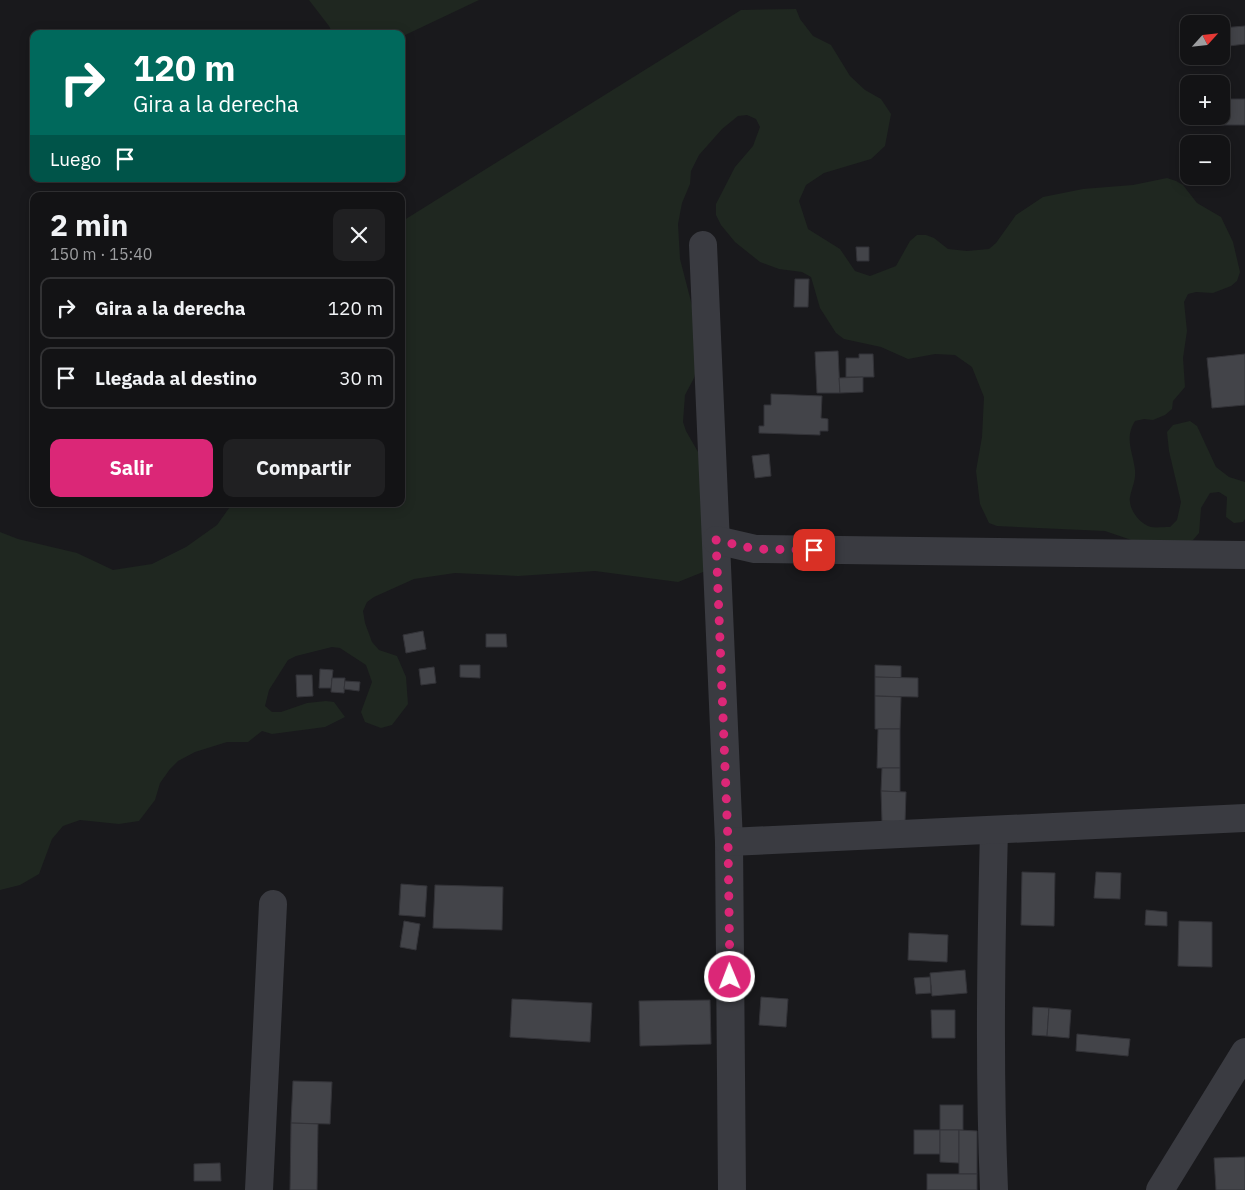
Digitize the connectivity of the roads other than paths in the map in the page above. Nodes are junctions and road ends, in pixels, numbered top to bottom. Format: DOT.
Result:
graph roads {
  1 [pos="703,244"];
  2 [pos="716,540"];
  3 [pos="1245,555"];
  4 [pos="1245,818"];
  5 [pos="994,830"];
  6 [pos="728,842"];
  7 [pos="273,904"];
  8 [pos="1245,1052"];
  9 [pos="260,1190"];
  10 [pos="732,1190"];
  11 [pos="994,1190"];
  12 [pos="1160,1190"];
  1 -- 2 [label="street"];
  2 -- 3 [label="street"];
  2 -- 6 [label="street"];
  4 -- 5 [label="street"];
  5 -- 6 [label="street"];
  5 -- 11 [label="street"];
  6 -- 10 [label="street"];
  7 -- 9 [label="street"];
  8 -- 12 [label="street"];
}
